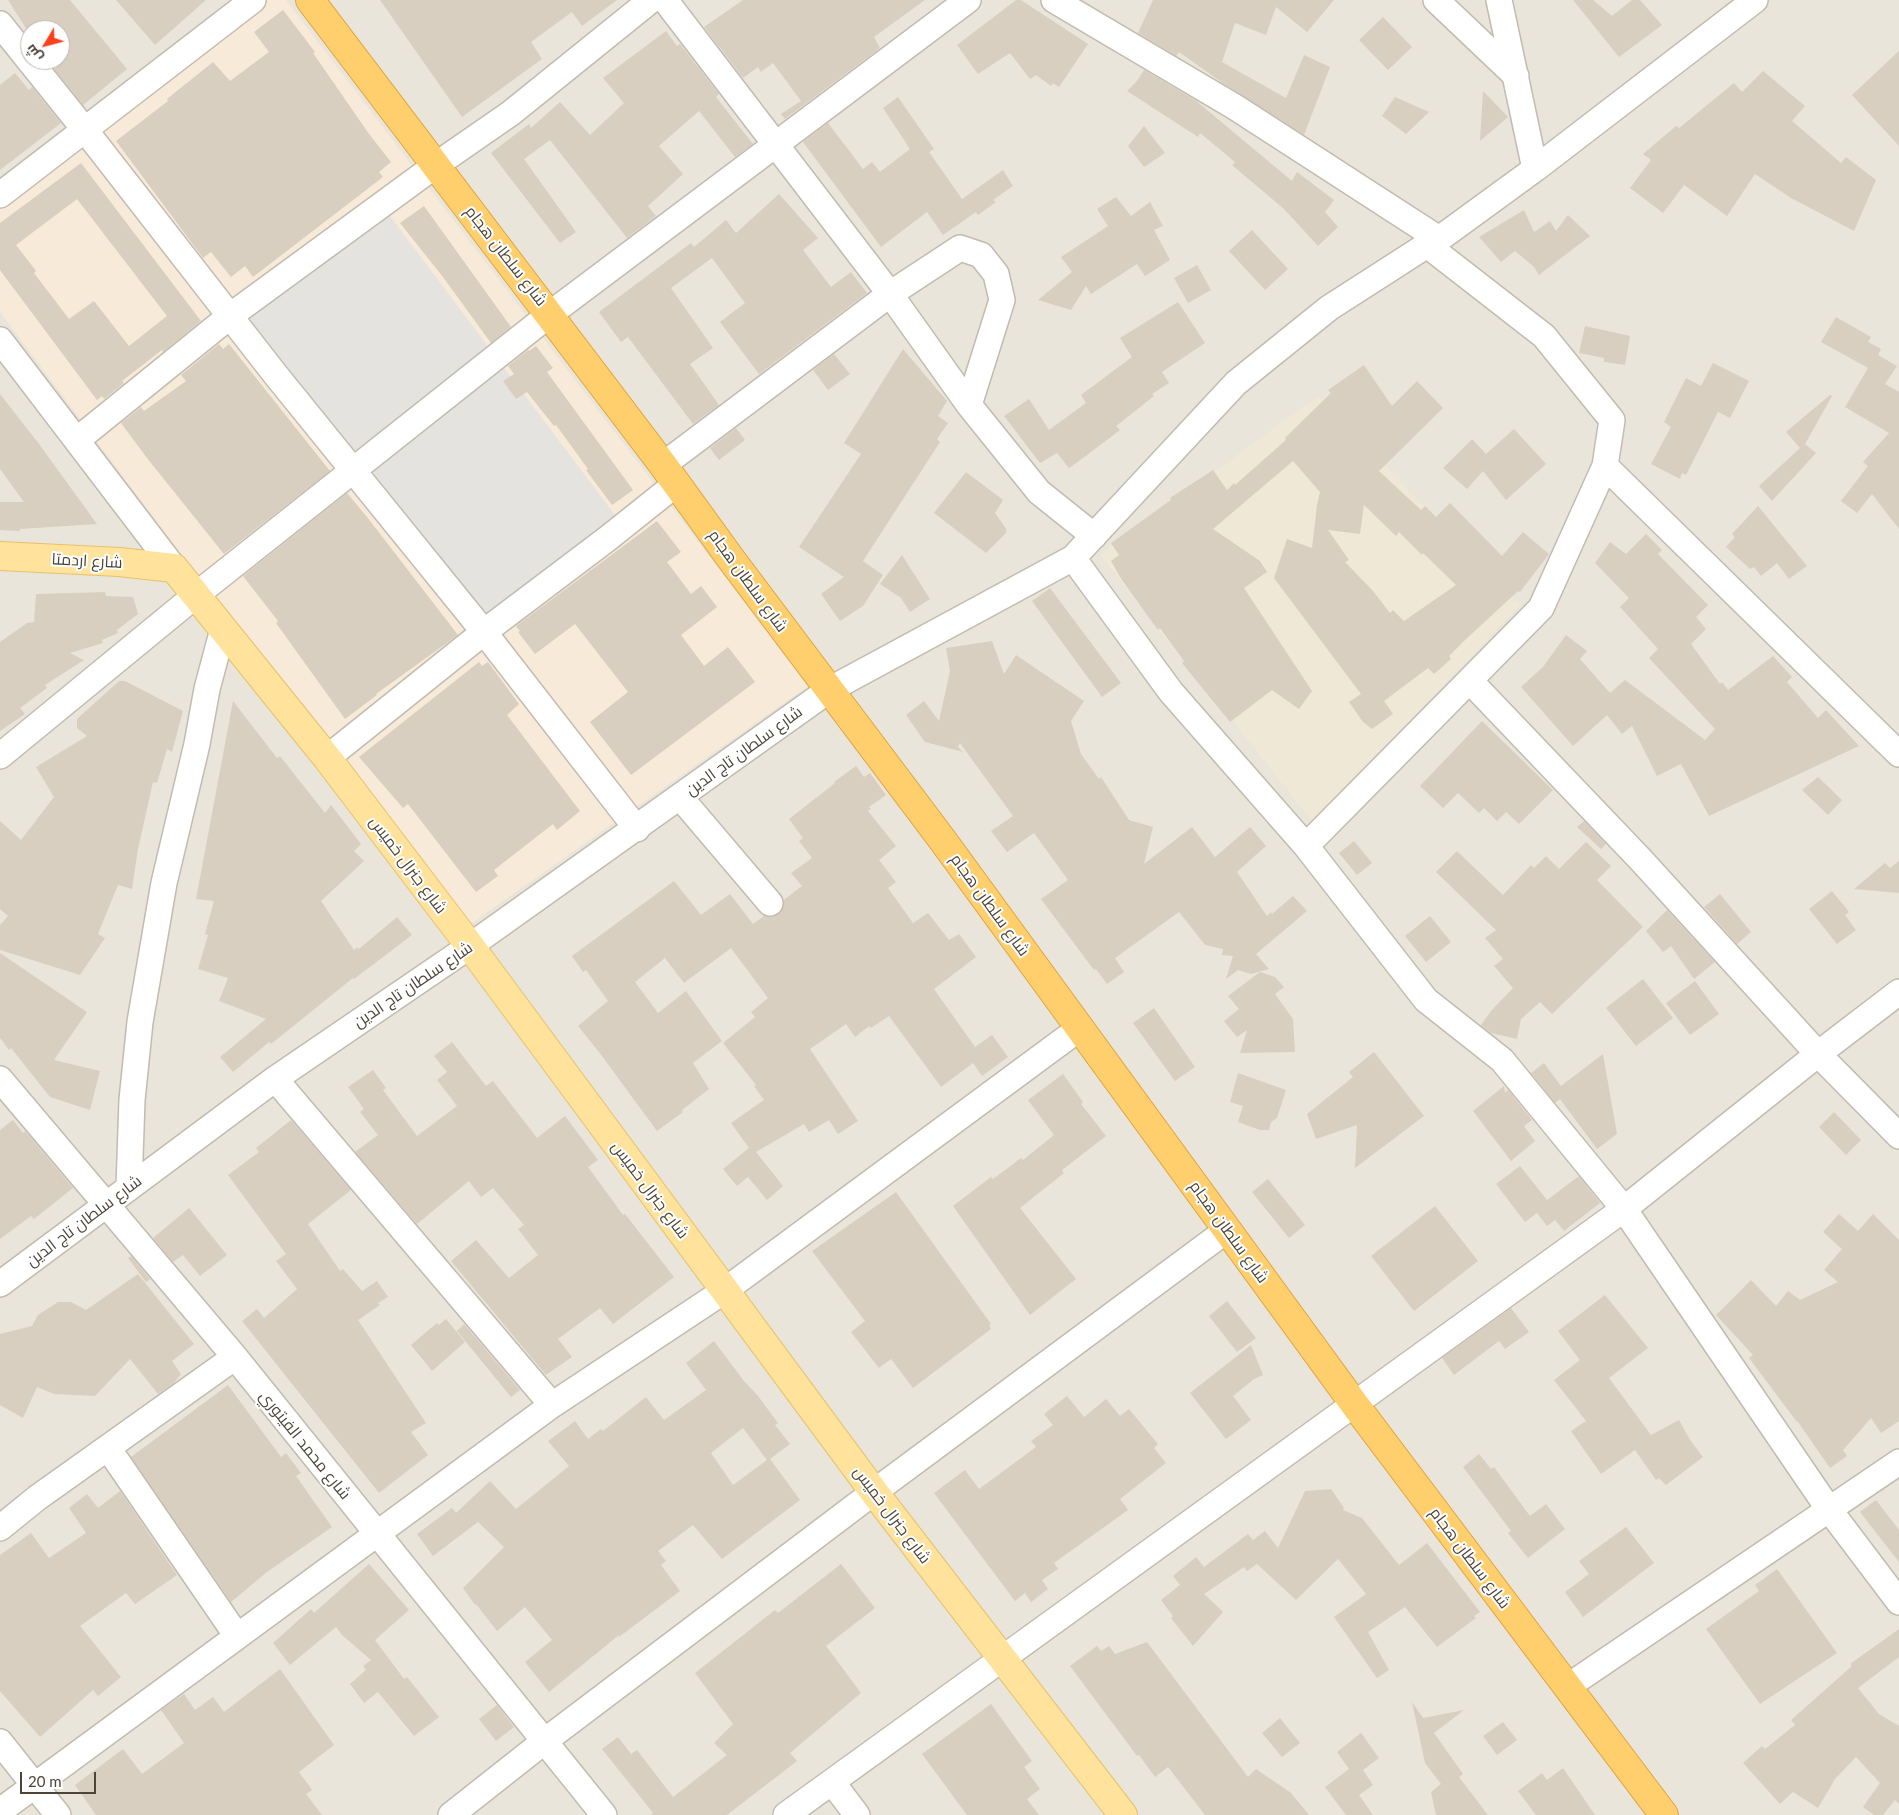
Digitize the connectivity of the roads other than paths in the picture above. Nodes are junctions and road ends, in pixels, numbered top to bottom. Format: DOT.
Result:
graph roads {
  1 [pos="253,0"];
  2 [pos="310,0"];
  3 [pos="651,0"];
  4 [pos="665,0"];
  5 [pos="968,0"];
  6 [pos="1054,0"];
  7 [pos="1436,0"];
  8 [pos="1499,0"];
  9 [pos="1755,0"];
  10 [pos="0,24"];
  11 [pos="1516,76"];
  12 [pos="85,130"];
  13 [pos="777,145"];
  14 [pos="436,165"];
  15 [pos="1535,169"];
  16 [pos="0,196"];
  17 [pos="1433,242"];
  18 [pos="890,294"];
  19 [pos="550,314"];
  20 [pos="230,316"];
  21 [pos="0,340"];
  22 [pos="969,405"];
  23 [pos="77,440"];
  24 [pos="1605,466"];
  25 [pos="354,471"];
  26 [pos="670,475"];
  27 [pos="1094,536"];
  28 [pos="0,556"];
  29 [pos="1073,558"];
  30 [pos="174,568"];
  31 [pos="196,595"];
  32 [pos="223,629"];
  33 [pos="484,632"];
  34 [pos="1470,681"];
  35 [pos="829,690"];
  36 [pos="1899,754"];
  37 [pos="0,756"];
  38 [pos="327,758"];
  39 [pos="680,797"];
  40 [pos="637,828"];
  41 [pos="1306,846"];
  42 [pos="770,903"];
  43 [pos="470,946"];
  44 [pos="1899,992"];
  45 [pos="1080,1028"];
  46 [pos="1818,1054"];
  47 [pos="0,1079"];
  48 [pos="274,1079"];
  49 [pos="9,1106"];
  50 [pos="1899,1136"];
  51 [pos="129,1187"];
  52 [pos="107,1204"];
  53 [pos="1624,1209"];
  54 [pos="1227,1230"];
  55 [pos="0,1284"];
  56 [pos="724,1291"];
  57 [pos="235,1357"];
  58 [pos="552,1405"];
  59 [pos="1355,1405"];
  60 [pos="108,1448"];
  61 [pos="1899,1462"];
  62 [pos="874,1492"];
  63 [pos="1828,1508"];
  64 [pos="0,1528"];
  65 [pos="376,1534"];
  66 [pos="1899,1602"];
  67 [pos="237,1636"];
  68 [pos="1002,1660"];
  69 [pos="1567,1687"];
  70 [pos="546,1740"];
  71 [pos="0,1742"];
  72 [pos="832,1782"];
  73 [pos="34,1784"];
  74 [pos="4,1810"];
  75 [pos="58,1815"];
  76 [pos="451,1815"];
  77 [pos="604,1815"];
  78 [pos="786,1815"];
  79 [pos="857,1815"];
  80 [pos="1123,1815"];
  81 [pos="1664,1815"];
  1 -- 12 [label="street"];
  2 -- 14 [label="highway, شارع سلطان هجام"];
  3 -- 14 [label="street"];
  4 -- 13 [label="street"];
  5 -- 13 [label="street"];
  6 -- 17 [label="street"];
  7 -- 11 [label="street"];
  8 -- 11 [label="street"];
  9 -- 15 [label="street, شارع سلطان تاج الدين"];
  10 -- 12 [label="street"];
  11 -- 15 [label="street"];
  12 -- 16 [label="street"];
  12 -- 20 [label="street"];
  13 -- 18 [label="street"];
  13 -- 19 [label="street"];
  14 -- 19 [label="highway, شارع سلطان هجام"];
  14 -- 20 [label="street"];
  15 -- 17 [label="street, شارع سلطان تاج الدين"];
  17 -- 24 [label="street"];
  17 -- 27 [label="street, شارع سلطان تاج الدين"];
  18 -- 22 [label="street"];
  18 -- 22 [label="street"];
  18 -- 26 [label="street"];
  19 -- 25 [label="street"];
  19 -- 26 [label="highway, شارع سلطان هجام"];
  20 -- 23 [label="street"];
  20 -- 25 [label="street"];
  21 -- 23 [label="street"];
  22 -- 27 [label="street"];
  23 -- 30 [label="street"];
  24 -- 34 [label="street"];
  24 -- 36 [label="street"];
  25 -- 31 [label="street"];
  25 -- 33 [label="street"];
  26 -- 33 [label="street"];
  26 -- 35 [label="highway, شارع سلطان هجام"];
  27 -- 29 [label="street, شارع سلطان تاج الدين"];
  28 -- 30 [label="main road, شارع اردمتا"];
  29 -- 35 [label="street, شارع سلطان تاج الدين"];
  29 -- 41 [label="street"];
  30 -- 31 [label="main road, شارع جنرال خميس"];
  31 -- 32 [label="main road, شارع جنرال خميس"];
  31 -- 37 [label="street"];
  32 -- 38 [label="main road, شارع جنرال خميس"];
  32 -- 51 [label="street"];
  33 -- 38 [label="street"];
  33 -- 40 [label="street"];
  34 -- 41 [label="street"];
  34 -- 46 [label="street"];
  35 -- 39 [label="street, شارع سلطان تاج الدين"];
  35 -- 45 [label="highway, شارع سلطان هجام"];
  38 -- 43 [label="main road, شارع جنرال خميس"];
  39 -- 40 [label="street, شارع سلطان تاج الدين"];
  39 -- 42 [label="street"];
  40 -- 43 [label="street, شارع سلطان تاج الدين"];
  41 -- 53 [label="street"];
  43 -- 48 [label="street, شارع سلطان تاج الدين"];
  43 -- 56 [label="main road, شارع جنرال خميس"];
  44 -- 46 [label="street"];
  45 -- 54 [label="highway, شارع سلطان هجام"];
  45 -- 56 [label="street"];
  46 -- 50 [label="street"];
  46 -- 53 [label="street"];
  47 -- 49 [label="street, شارع محمد الفيتوري"];
  48 -- 51 [label="street, شارع سلطان تاج الدين"];
  48 -- 58 [label="street"];
  49 -- 52 [label="street, شارع محمد الفيتوري"];
  51 -- 52 [label="street, شارع سلطان تاج الدين"];
  52 -- 55 [label="street, شارع سلطان تاج الدين"];
  52 -- 57 [label="street, شارع محمد الفيتوري"];
  53 -- 59 [label="street"];
  53 -- 63 [label="street"];
  54 -- 59 [label="highway, شارع سلطان هجام"];
  54 -- 62 [label="street"];
  56 -- 58 [label="street"];
  56 -- 62 [label="main road, شارع جنرال خميس"];
  57 -- 60 [label="street"];
  57 -- 65 [label="street, شارع محمد الفيتوري"];
  58 -- 65 [label="street"];
  59 -- 68 [label="street"];
  59 -- 69 [label="highway, شارع سلطان هجام"];
  60 -- 64 [label="street"];
  60 -- 67 [label="street"];
  61 -- 63 [label="street"];
  62 -- 68 [label="main road, شارع جنرال خميس"];
  62 -- 70 [label="street"];
  63 -- 66 [label="street"];
  63 -- 69 [label="street"];
  65 -- 67 [label="street"];
  65 -- 70 [label="street, شارع محمد الفيتوري"];
  67 -- 73 [label="street"];
  68 -- 72 [label="street"];
  68 -- 80 [label="main road, شارع جنرال خميس"];
  69 -- 81 [label="highway, شارع سلطان هجام"];
  70 -- 76 [label="street"];
  70 -- 77 [label="street, شارع محمد الفيتوري"];
  71 -- 73 [label="street"];
  72 -- 78 [label="street"];
  72 -- 79 [label="street"];
  73 -- 74 [label="street"];
  73 -- 75 [label="street"];
}
